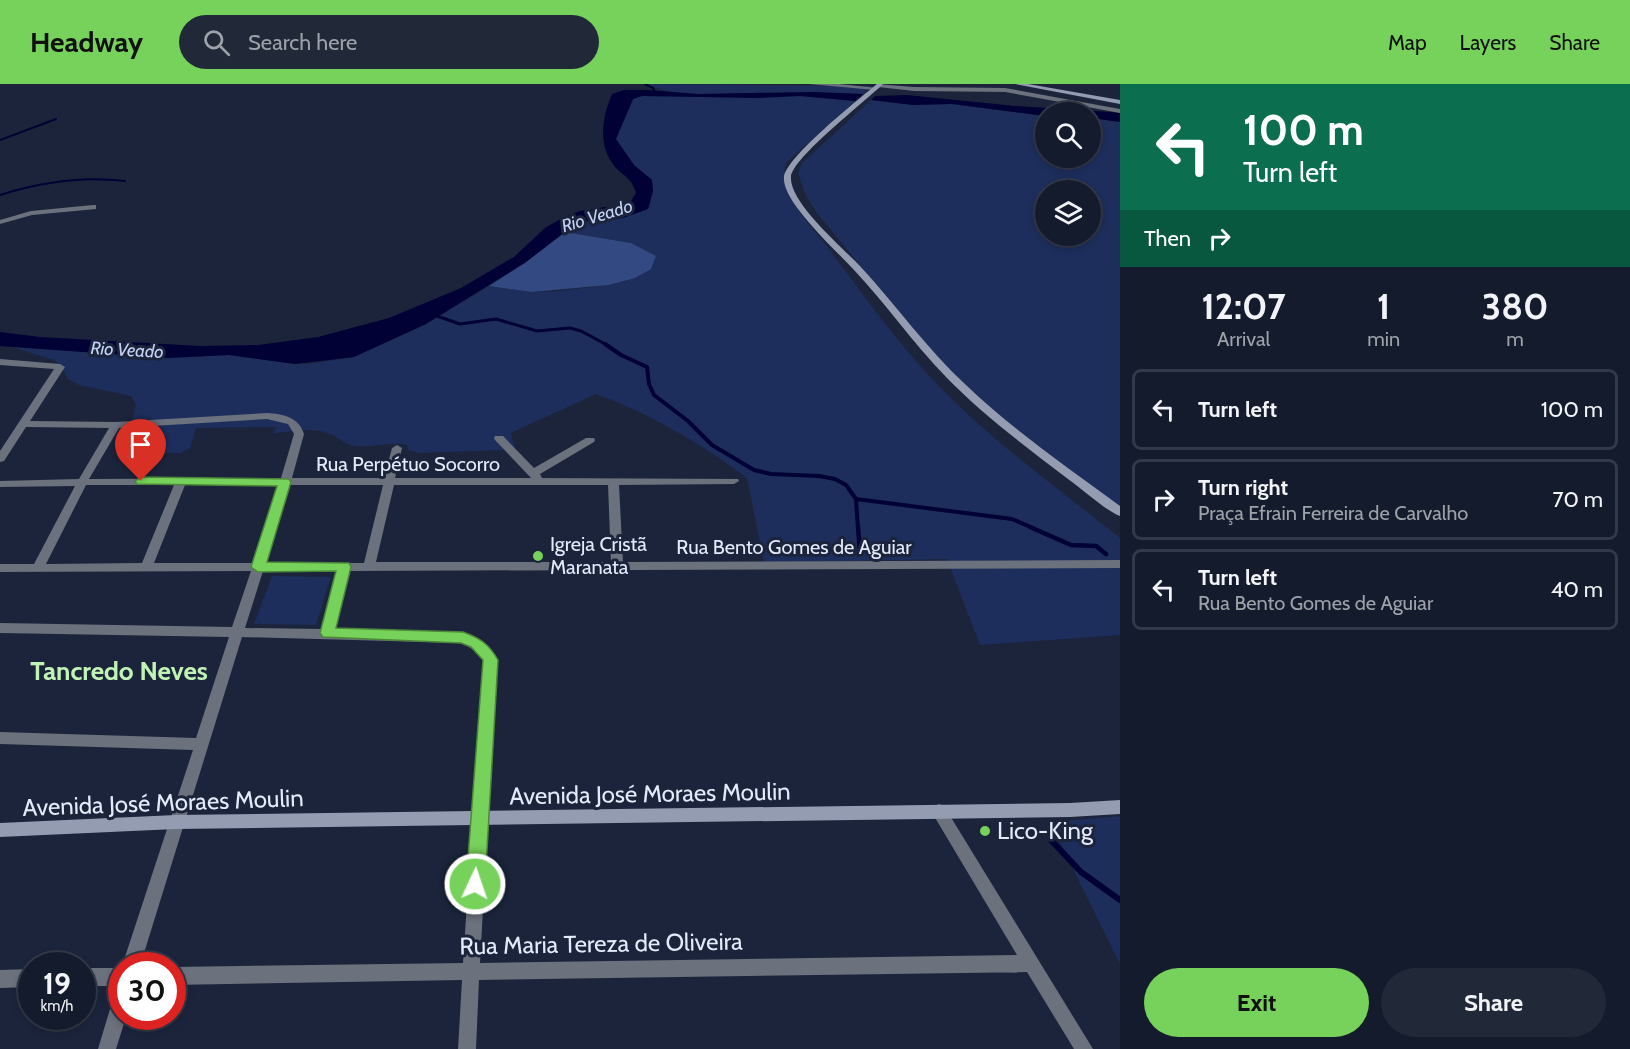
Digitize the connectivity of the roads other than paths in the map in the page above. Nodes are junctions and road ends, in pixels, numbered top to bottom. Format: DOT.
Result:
graph roads {
  1 [pos="812,84"];
  2 [pos="1018,84"];
  3 [pos="876,88"];
  4 [pos="1120,102"];
  5 [pos="1120,111"];
  6 [pos="93,207"];
  7 [pos="0,222"];
  8 [pos="0,362"];
  9 [pos="25,424"];
  10 [pos="116,425"];
  11 [pos="499,438"];
  12 [pos="591,440"];
  13 [pos="397,448"];
  14 [pos="0,459"];
  15 [pos="537,477"];
  16 [pos="181,481"];
  17 [pos="82,482"];
  18 [pos="285,482"];
  19 [pos="613,482"];
  20 [pos="734,482"];
  21 [pos="390,483"];
  22 [pos="0,484"];
  23 [pos="1120,512"];
  24 [pos="1120,564"];
  25 [pos="617,566"];
  26 [pos="38,567"];
  27 [pos="147,567"];
  28 [pos="258,567"];
  29 [pos="344,567"];
  30 [pos="369,567"];
  31 [pos="0,568"];
  32 [pos="0,628"];
  33 [pos="328,633"];
  34 [pos="237,634"];
  35 [pos="0,738"];
  36 [pos="202,744"];
  37 [pos="1120,807"];
  38 [pos="939,812"];
  39 [pos="479,819"];
  40 [pos="176,822"];
  41 [pos="0,830"];
  42 [pos="135,952"];
  43 [pos="1030,963"];
  44 [pos="471,970"];
  45 [pos="186,976"];
  46 [pos="18,978"];
  47 [pos="0,979"];
  48 [pos="113,1030"];
  49 [pos="107,1049"];
  50 [pos="467,1049"];
  51 [pos="1084,1049"];
  1 -- 3 [label="street"];
  2 -- 4 [label="main road"];
  3 -- 5 [label="street"];
  3 -- 23 [label="main road"];
  6 -- 7 [label="street"];
  8 -- 9 [label="street"];
  9 -- 10 [label="street"];
  9 -- 14 [label="street"];
  10 -- 17 [label="street"];
  10 -- 18 [label="street"];
  11 -- 15 [label="street"];
  12 -- 15 [label="street, Rua Perpétuo Socorro"];
  13 -- 21 [label="street"];
  15 -- 19 [label="street, Rua Perpétuo Socorro"];
  15 -- 21 [label="street, Rua Perpétuo Socorro"];
  16 -- 17 [label="street, Rua Perpétuo Socorro"];
  16 -- 18 [label="street, Rua Perpétuo Socorro"];
  16 -- 27 [label="street"];
  17 -- 22 [label="street, Rua Perpétuo Socorro"];
  17 -- 26 [label="street"];
  18 -- 21 [label="street, Rua Perpétuo Socorro"];
  18 -- 28 [label="street"];
  19 -- 20 [label="street, Rua Perpétuo Socorro"];
  19 -- 25 [label="street"];
  21 -- 30 [label="street"];
  24 -- 25 [label="street, Rua Bento Gomes de Aguiar"];
  25 -- 30 [label="street, Rua Bento Gomes de Aguiar"];
  26 -- 27 [label="street, Rua Bento Gomes de Aguiar"];
  26 -- 31 [label="street, Rua Bento Gomes de Aguiar"];
  27 -- 28 [label="street, Rua Bento Gomes de Aguiar"];
  28 -- 29 [label="street, Rua Bento Gomes de Aguiar"];
  28 -- 34 [label="street"];
  29 -- 30 [label="street, Rua Bento Gomes de Aguiar"];
  29 -- 33 [label="street"];
  32 -- 34 [label="street"];
  33 -- 34 [label="street"];
  33 -- 39 [label="street"];
  34 -- 36 [label="street"];
  35 -- 36 [label="street"];
  36 -- 40 [label="street"];
  37 -- 38 [label="main road, Avenida José Moraes Moulin"];
  38 -- 39 [label="main road, Avenida José Moraes Moulin"];
  38 -- 43 [label="street"];
  39 -- 40 [label="main road, Avenida José Moraes Moulin"];
  39 -- 44 [label="street"];
  40 -- 41 [label="main road, Avenida José Moraes Moulin"];
  40 -- 42 [label="street"];
  43 -- 44 [label="street, Rua Maria Tereza de Oliveira"];
  43 -- 51 [label="street"];
  44 -- 45 [label="street, Rua Maria Tereza de Oliveira"];
  44 -- 50 [label="street"];
  46 -- 47 [label="street"];
  48 -- 49 [label="street"];
}
